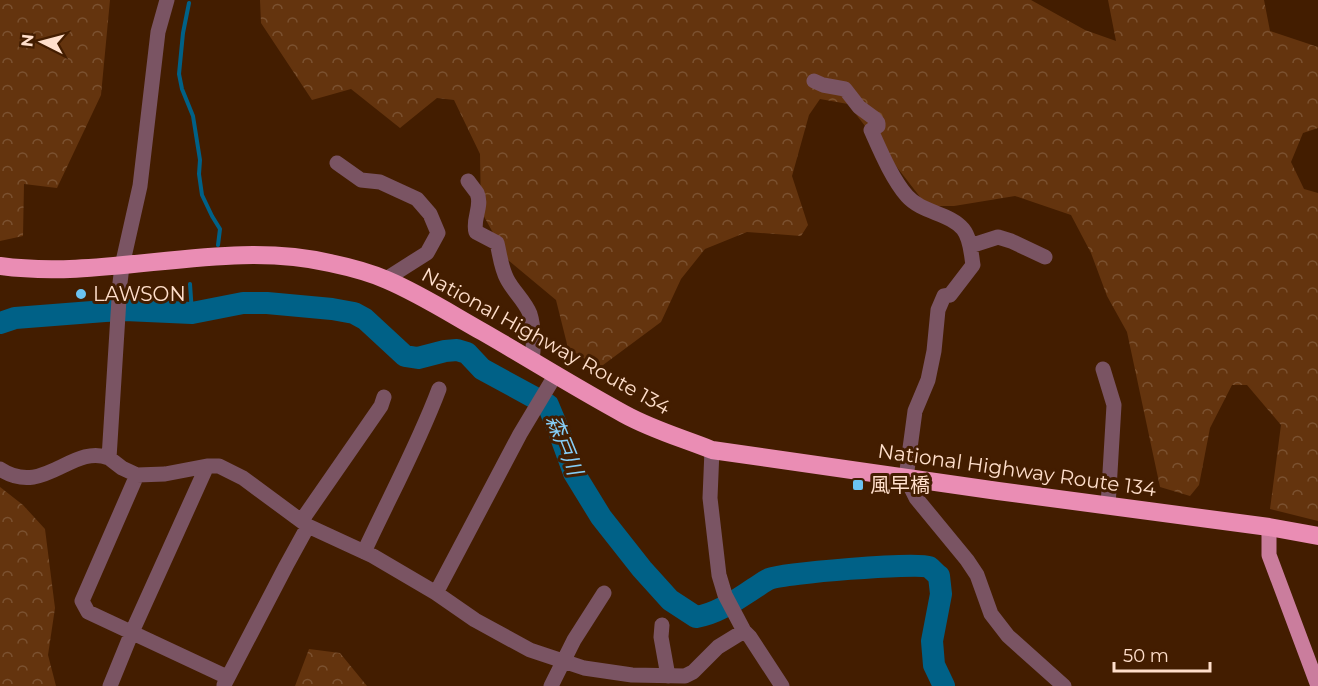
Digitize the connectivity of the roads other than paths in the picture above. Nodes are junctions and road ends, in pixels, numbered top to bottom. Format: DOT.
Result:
graph roads {
  1 [pos="167,0"];
  2 [pos="814,81"];
  3 [pos="337,163"];
  4 [pos="468,181"];
  5 [pos="970,246"];
  6 [pos="1045,257"];
  7 [pos="0,266"];
  8 [pos="122,266"];
  9 [pos="386,279"];
  10 [pos="532,360"];
  11 [pos="1103,369"];
  12 [pos="556,374"];
  13 [pos="439,389"];
  14 [pos="384,397"];
  15 [pos="712,450"];
  16 [pos="109,458"];
  17 [pos="207,466"];
  18 [pos="0,469"];
  19 [pos="137,475"];
  20 [pos="906,478"];
  21 [pos="1108,506"];
  22 [pos="305,523"];
  23 [pos="1269,527"];
  24 [pos="1318,536"];
  25 [pos="364,552"];
  26 [pos="436,593"];
  27 [pos="604,593"];
  28 [pos="662,625"];
  29 [pos="744,631"];
  30 [pos="132,632"];
  31 [pos="563,662"];
  32 [pos="678,680"];
  33 [pos="225,682"];
  34 [pos="110,686"];
  35 [pos="551,686"];
  36 [pos="782,686"];
  37 [pos="1064,686"];
  38 [pos="1318,686"];
  1 -- 8 [label="street"];
  2 -- 5 [label="street"];
  3 -- 9 [label="street"];
  4 -- 10 [label="street"];
  5 -- 6 [label="street"];
  5 -- 20 [label="street"];
  7 -- 8 [label="highway, National Highway Route 134"];
  8 -- 9 [label="highway, National Highway Route 134"];
  8 -- 16 [label="street"];
  9 -- 10 [label="highway, National Highway Route 134"];
  10 -- 12 [label="highway, National Highway Route 134"];
  11 -- 21 [label="street"];
  12 -- 15 [label="highway, National Highway Route 134"];
  12 -- 26 [label="street"];
  13 -- 25 [label="street"];
  14 -- 22 [label="street"];
  15 -- 20 [label="highway, National Highway Route 134"];
  15 -- 29 [label="street"];
  16 -- 18 [label="street"];
  16 -- 19 [label="street"];
  17 -- 19 [label="street"];
  17 -- 22 [label="street"];
  17 -- 30 [label="street"];
  19 -- 30 [label="street"];
  20 -- 21 [label="highway, National Highway Route 134"];
  20 -- 37 [label="street"];
  21 -- 23 [label="highway, National Highway Route 134"];
  22 -- 25 [label="street"];
  22 -- 33 [label="street"];
  23 -- 24 [label="highway, National Highway Route 134"];
  23 -- 38 [label="main road"];
  25 -- 26 [label="street"];
  26 -- 31 [label="street"];
  27 -- 31 [label="street"];
  28 -- 32 [label="street"];
  29 -- 32 [label="street"];
  29 -- 36 [label="street"];
  30 -- 33 [label="street"];
  30 -- 34 [label="street"];
  31 -- 32 [label="street"];
  31 -- 35 [label="street"];
}
